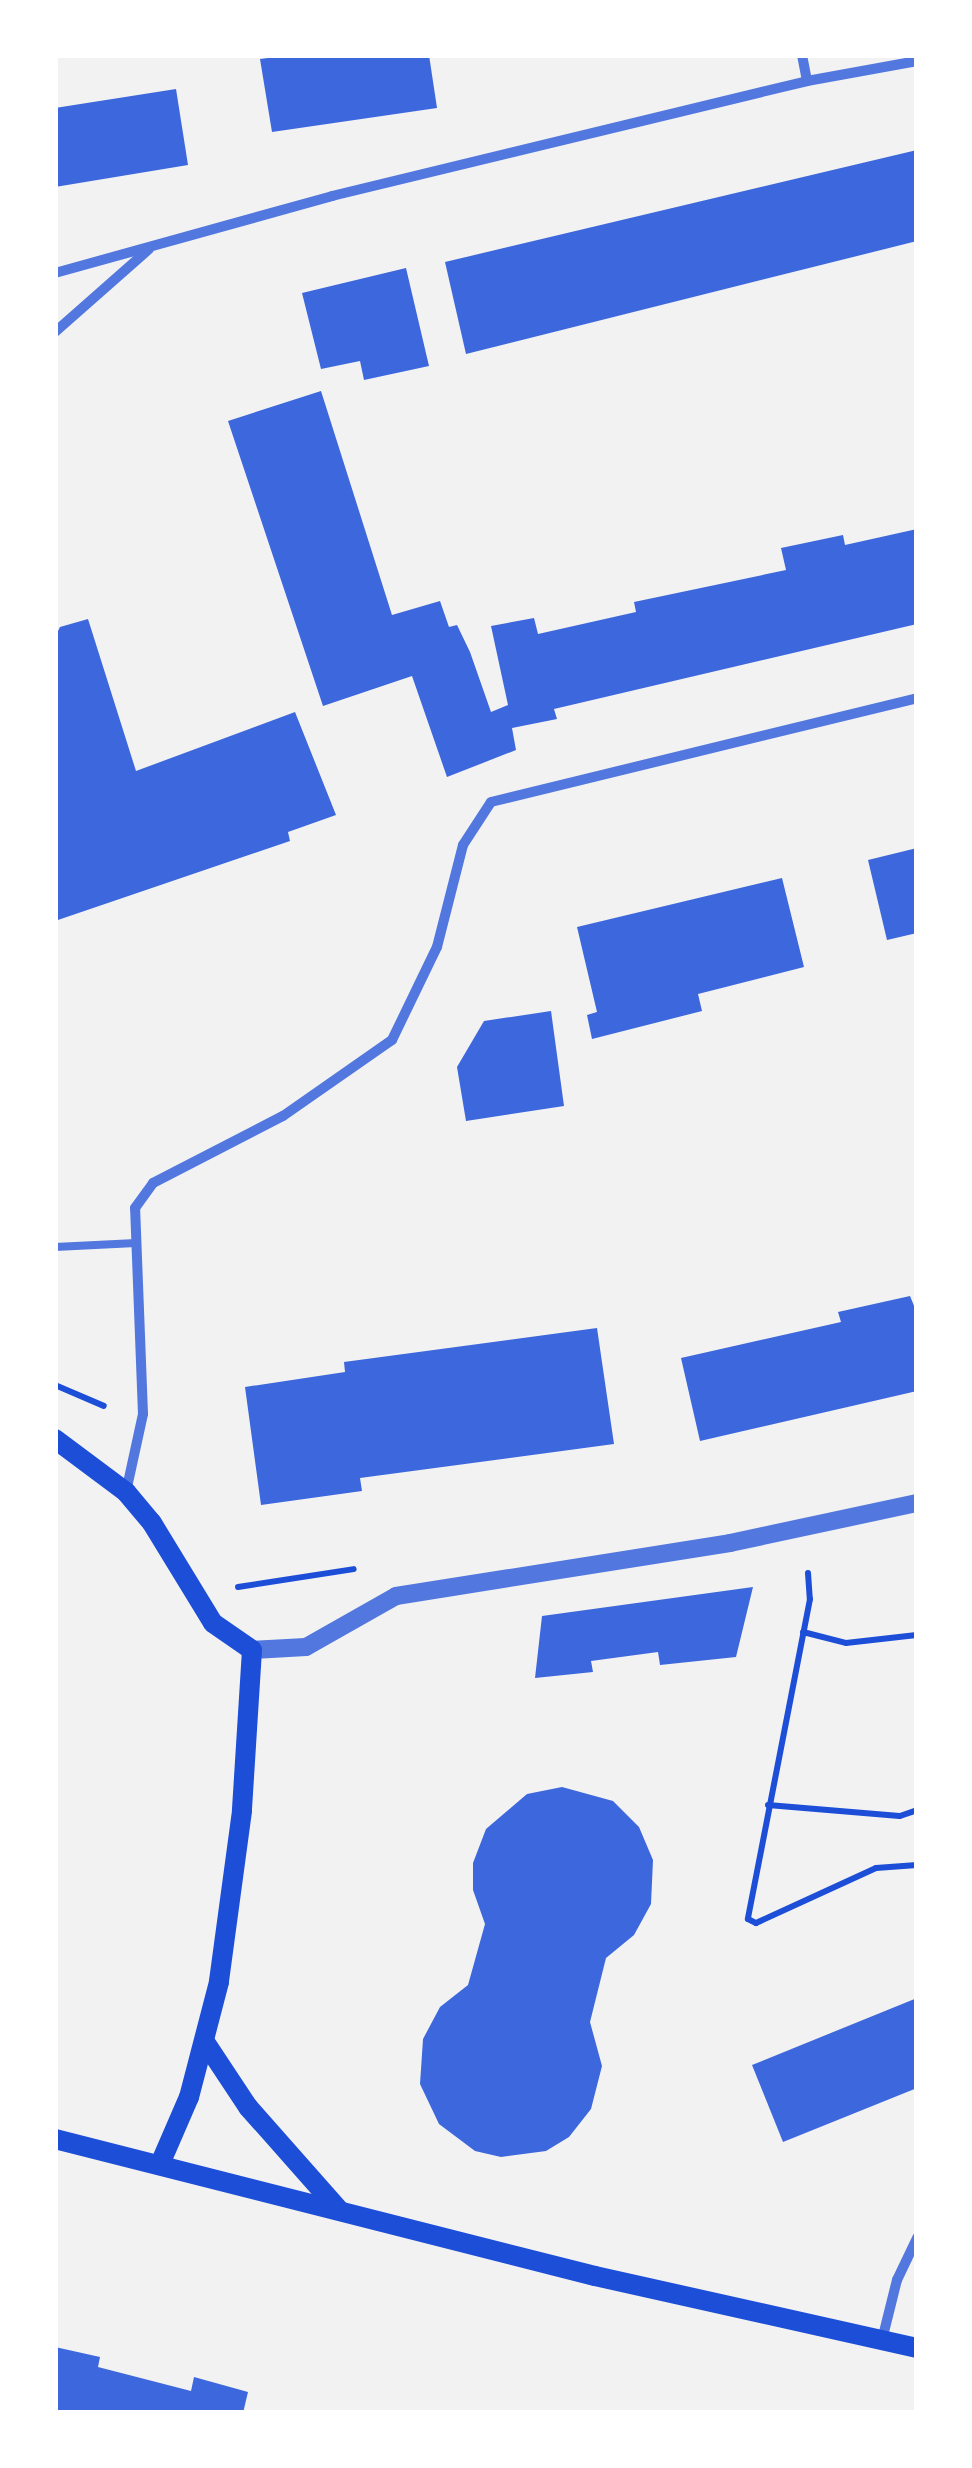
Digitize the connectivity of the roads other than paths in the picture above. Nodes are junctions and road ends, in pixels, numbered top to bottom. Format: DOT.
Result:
graph roads {
  1 [pos="802,55"];
  2 [pos="917,61"];
  3 [pos="807,81"];
  4 [pos="153,245"];
  5 [pos="55,273"];
  6 [pos="55,332"];
  7 [pos="917,698"];
  8 [pos="136,1243"];
  9 [pos="55,1247"];
  10 [pos="55,1439"];
  11 [pos="126,1492"];
  12 [pos="917,1503"];
  13 [pos="252,1650"];
  14 [pos="205,2042"];
  15 [pos="55,2138"];
  16 [pos="160,2164"];
  17 [pos="339,2210"];
  18 [pos="917,2238"];
  19 [pos="882,2340"];
  20 [pos="917,2348"];
  1 -- 3 [label="street"];
  2 -- 3 [label="street"];
  3 -- 4 [label="street"];
  4 -- 5 [label="street"];
  4 -- 6 [label="street"];
  7 -- 8 [label="street"];
  8 -- 9 [label="lane"];
  8 -- 11 [label="street"];
  10 -- 11 [label="main road"];
  11 -- 13 [label="main road"];
  12 -- 13 [label="street"];
  13 -- 14 [label="main road"];
  14 -- 16 [label="main road"];
  14 -- 17 [label="main road"];
  15 -- 16 [label="main road"];
  16 -- 17 [label="main road"];
  17 -- 19 [label="main road"];
  18 -- 19 [label="street"];
  19 -- 20 [label="main road"];
}
